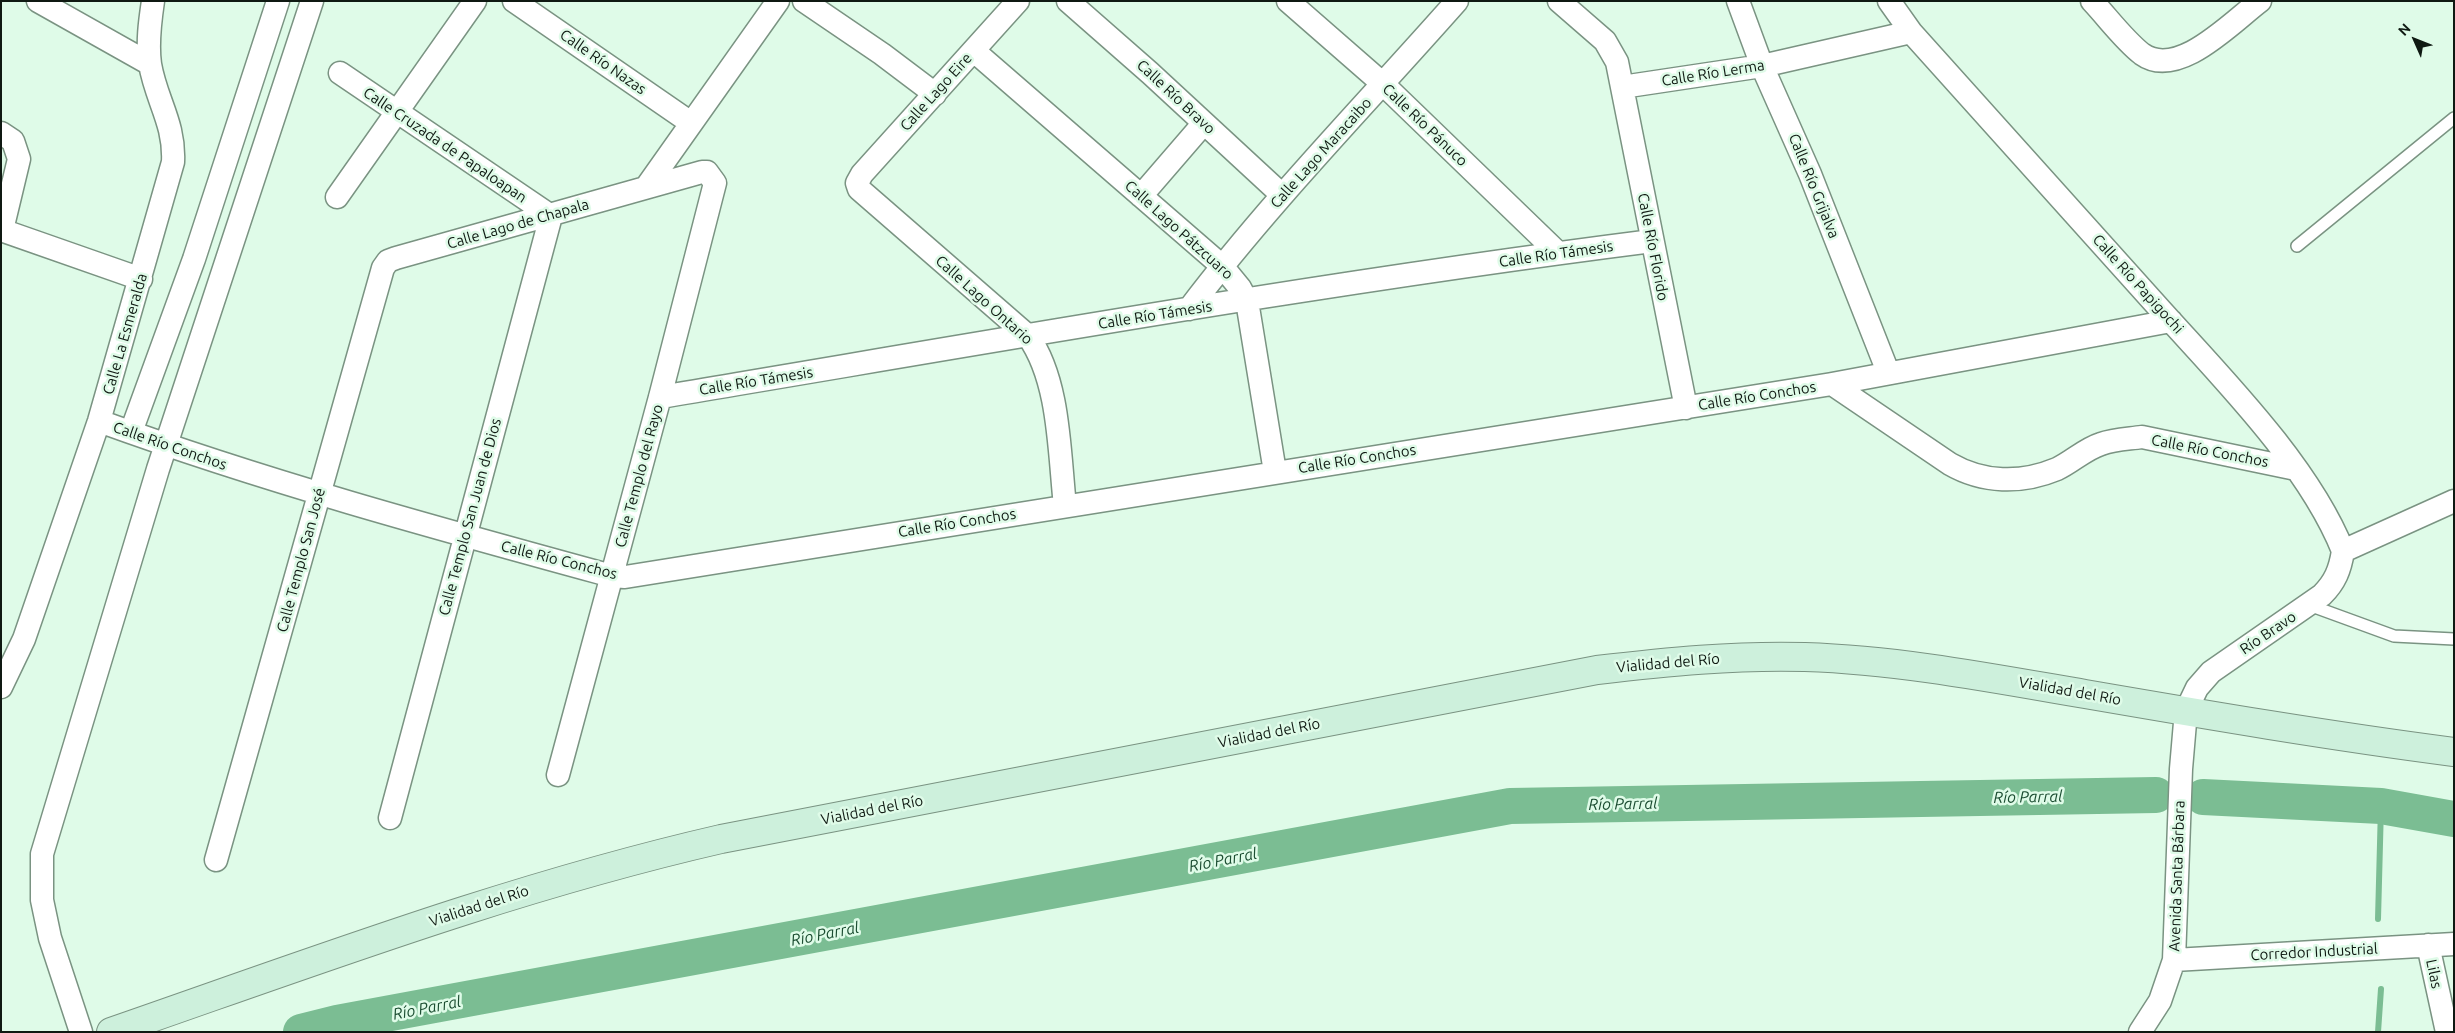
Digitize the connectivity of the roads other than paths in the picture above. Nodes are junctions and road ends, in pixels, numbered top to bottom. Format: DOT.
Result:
graph roads {
  1 [pos="38,1"];
  2 [pos="153,1"];
  3 [pos="278,1"];
  4 [pos="312,1"];
  5 [pos="476,1"];
  6 [pos="514,1"];
  7 [pos="778,1"];
  8 [pos="804,1"];
  9 [pos="1018,1"];
  10 [pos="1068,1"];
  11 [pos="1288,1"];
  12 [pos="1457,1"];
  13 [pos="1559,1"];
  14 [pos="1738,1"];
  15 [pos="1889,1"];
  16 [pos="2092,1"];
  17 [pos="2260,1"];
  18 [pos="1911,32"];
  19 [pos="974,51"];
  20 [pos="150,64"];
  21 [pos="1762,66"];
  22 [pos="340,73"];
  23 [pos="1383,84"];
  24 [pos="1622,87"];
  25 [pos="935,94"];
  26 [pos="398,113"];
  27 [pos="2454,118"];
  28 [pos="1204,123"];
  29 [pos="691,124"];
  30 [pos="1,133"];
  31 [pos="712,176"];
  32 [pos="857,183"];
  33 [pos="646,186"];
  34 [pos="1282,195"];
  35 [pos="1141,196"];
  36 [pos="336,197"];
  37 [pos="551,216"];
  38 [pos="2,230"];
  39 [pos="1652,241"];
  40 [pos="2297,246"];
  41 [pos="1558,253"];
  42 [pos="388,261"];
  43 [pos="1222,266"];
  44 [pos="141,280"];
  45 [pos="1247,301"];
  46 [pos="1189,309"];
  47 [pos="2171,321"];
  48 [pos="1028,336"];
  49 [pos="1888,372"];
  50 [pos="1832,384"];
  51 [pos="660,397"];
  52 [pos="1686,408"];
  53 [pos="99,421"];
  54 [pos="131,432"];
  55 [pos="166,445"];
  56 [pos="2296,469"];
  57 [pos="1275,472"];
  58 [pos="320,492"];
  59 [pos="2454,501"];
  60 [pos="1065,506"];
  61 [pos="465,536"];
  62 [pos="2343,551"];
  63 [pos="612,576"];
  64 [pos="2310,605"];
  65 [pos="2454,639"];
  66 [pos="1,687"];
  67 [pos="2186,711"];
  68 [pos="2454,752"];
  69 [pos="558,775"];
  70 [pos="390,818"];
  71 [pos="216,860"];
  72 [pos="2454,944"];
  73 [pos="2428,945"];
  74 [pos="2174,960"];
  75 [pos="81,1032"];
  76 [pos="111,1032"];
  77 [pos="2140,1032"];
  78 [pos="2447,1032"];
  1 -- 20 [label="street"];
  2 -- 20 [label="street, Calle La Esmeralda"];
  3 -- 54 [label="street"];
  4 -- 55 [label="street"];
  5 -- 26 [label="street"];
  6 -- 29 [label="street, Calle Río Nazas"];
  7 -- 29 [label="street"];
  8 -- 25 [label="street"];
  9 -- 19 [label="street, Calle Lago Eire"];
  10 -- 28 [label="street, Calle Río Bravo"];
  11 -- 23 [label="street, Calle Río Pánuco"];
  12 -- 23 [label="street, Calle Lago Maracaibo"];
  13 -- 24 [label="street"];
  14 -- 21 [label="street, Calle Río Grijalva"];
  15 -- 18 [label="street, Calle Río Papigochi"];
  16 -- 17 [label="street"];
  18 -- 21 [label="street, Calle Río Lerma"];
  18 -- 47 [label="street, Calle Río Papigochi"];
  19 -- 25 [label="street, Calle Lago Eire"];
  19 -- 35 [label="street, Calle Lago Pátzcuaro"];
  20 -- 44 [label="street, Calle La Esmeralda"];
  21 -- 24 [label="street, Calle Río Lerma"];
  21 -- 49 [label="street, Calle Río Grijalva"];
  22 -- 26 [label="street, Calle Cruzada de Papaloapan"];
  23 -- 34 [label="street, Calle Lago Maracaibo"];
  23 -- 41 [label="street, Calle Río Pánuco"];
  24 -- 39 [label="street, Calle Río Florido"];
  25 -- 32 [label="street, Calle Lago Eire"];
  26 -- 36 [label="street"];
  26 -- 37 [label="street, Calle Cruzada de Papaloapan"];
  27 -- 40 [label="lane"];
  28 -- 34 [label="street, Calle Río Bravo"];
  28 -- 35 [label="street"];
  29 -- 33 [label="street"];
  30 -- 38 [label="street"];
  31 -- 33 [label="street, Calle Lago de Chapala"];
  31 -- 51 [label="street, Calle Templo del Rayo"];
  32 -- 48 [label="street, Calle Lago Ontario"];
  33 -- 37 [label="street, Calle Lago de Chapala"];
  34 -- 43 [label="street, Calle Lago Maracaibo"];
  35 -- 43 [label="street, Calle Lago Pátzcuaro"];
  37 -- 42 [label="street, Calle Lago de Chapala"];
  37 -- 61 [label="street, Calle Templo San Juan de Dios"];
  38 -- 44 [label="street"];
  39 -- 41 [label="street, Calle Río Támesis"];
  39 -- 52 [label="street, Calle Río Florido"];
  41 -- 45 [label="street, Calle Río Támesis"];
  42 -- 58 [label="street, Calle Templo San José"];
  43 -- 45 [label="street, Calle Lago Pátzcuaro"];
  43 -- 46 [label="street, Calle Lago Maracaibo"];
  44 -- 53 [label="street, Calle La Esmeralda"];
  45 -- 46 [label="street, Calle Río Támesis"];
  45 -- 57 [label="street, Calle Lago Pátzcuaro"];
  46 -- 48 [label="street, Calle Río Támesis"];
  47 -- 49 [label="street, Calle Río Conchos"];
  47 -- 56 [label="street, Calle Río Papigochi"];
  48 -- 51 [label="street, Calle Río Támesis"];
  48 -- 60 [label="street, Calle Lago Ontario"];
  49 -- 50 [label="street, Calle Río Conchos"];
  50 -- 52 [label="street, Calle Río Conchos"];
  50 -- 56 [label="street, Calle Río Conchos"];
  51 -- 63 [label="street, Calle Templo del Rayo"];
  52 -- 57 [label="street, Calle Río Conchos"];
  53 -- 54 [label="street, Calle Río Conchos"];
  53 -- 66 [label="street, Calle La Esmeralda"];
  54 -- 55 [label="street, Calle Río Conchos"];
  55 -- 58 [label="street, Calle Río Conchos"];
  55 -- 75 [label="street"];
  56 -- 62 [label="street, Calle Río Papigochi"];
  57 -- 60 [label="street, Calle Río Conchos"];
  58 -- 61 [label="street, Calle Río Conchos"];
  58 -- 71 [label="street, Calle Templo San José"];
  59 -- 62 [label="street"];
  60 -- 63 [label="street, Calle Río Conchos"];
  61 -- 63 [label="street, Calle Río Conchos"];
  61 -- 70 [label="street, Calle Templo San Juan de Dios"];
  62 -- 64 [label="street, Río Bravo"];
  63 -- 69 [label="street, Calle Templo del Rayo"];
  64 -- 65 [label="lane"];
  64 -- 67 [label="street, Río Bravo"];
  67 -- 68 [label="main road, Vialidad del Río"];
  67 -- 74 [label="street, Avenida Santa Bárbara"];
  67 -- 76 [label="main road, Vialidad del Río"];
  72 -- 73 [label="street, Corredor Industrial"];
  73 -- 74 [label="street, Corredor Industrial"];
  73 -- 78 [label="street, Lilas"];
  74 -- 77 [label="street, Avenida Santa Bárbara"];
}
